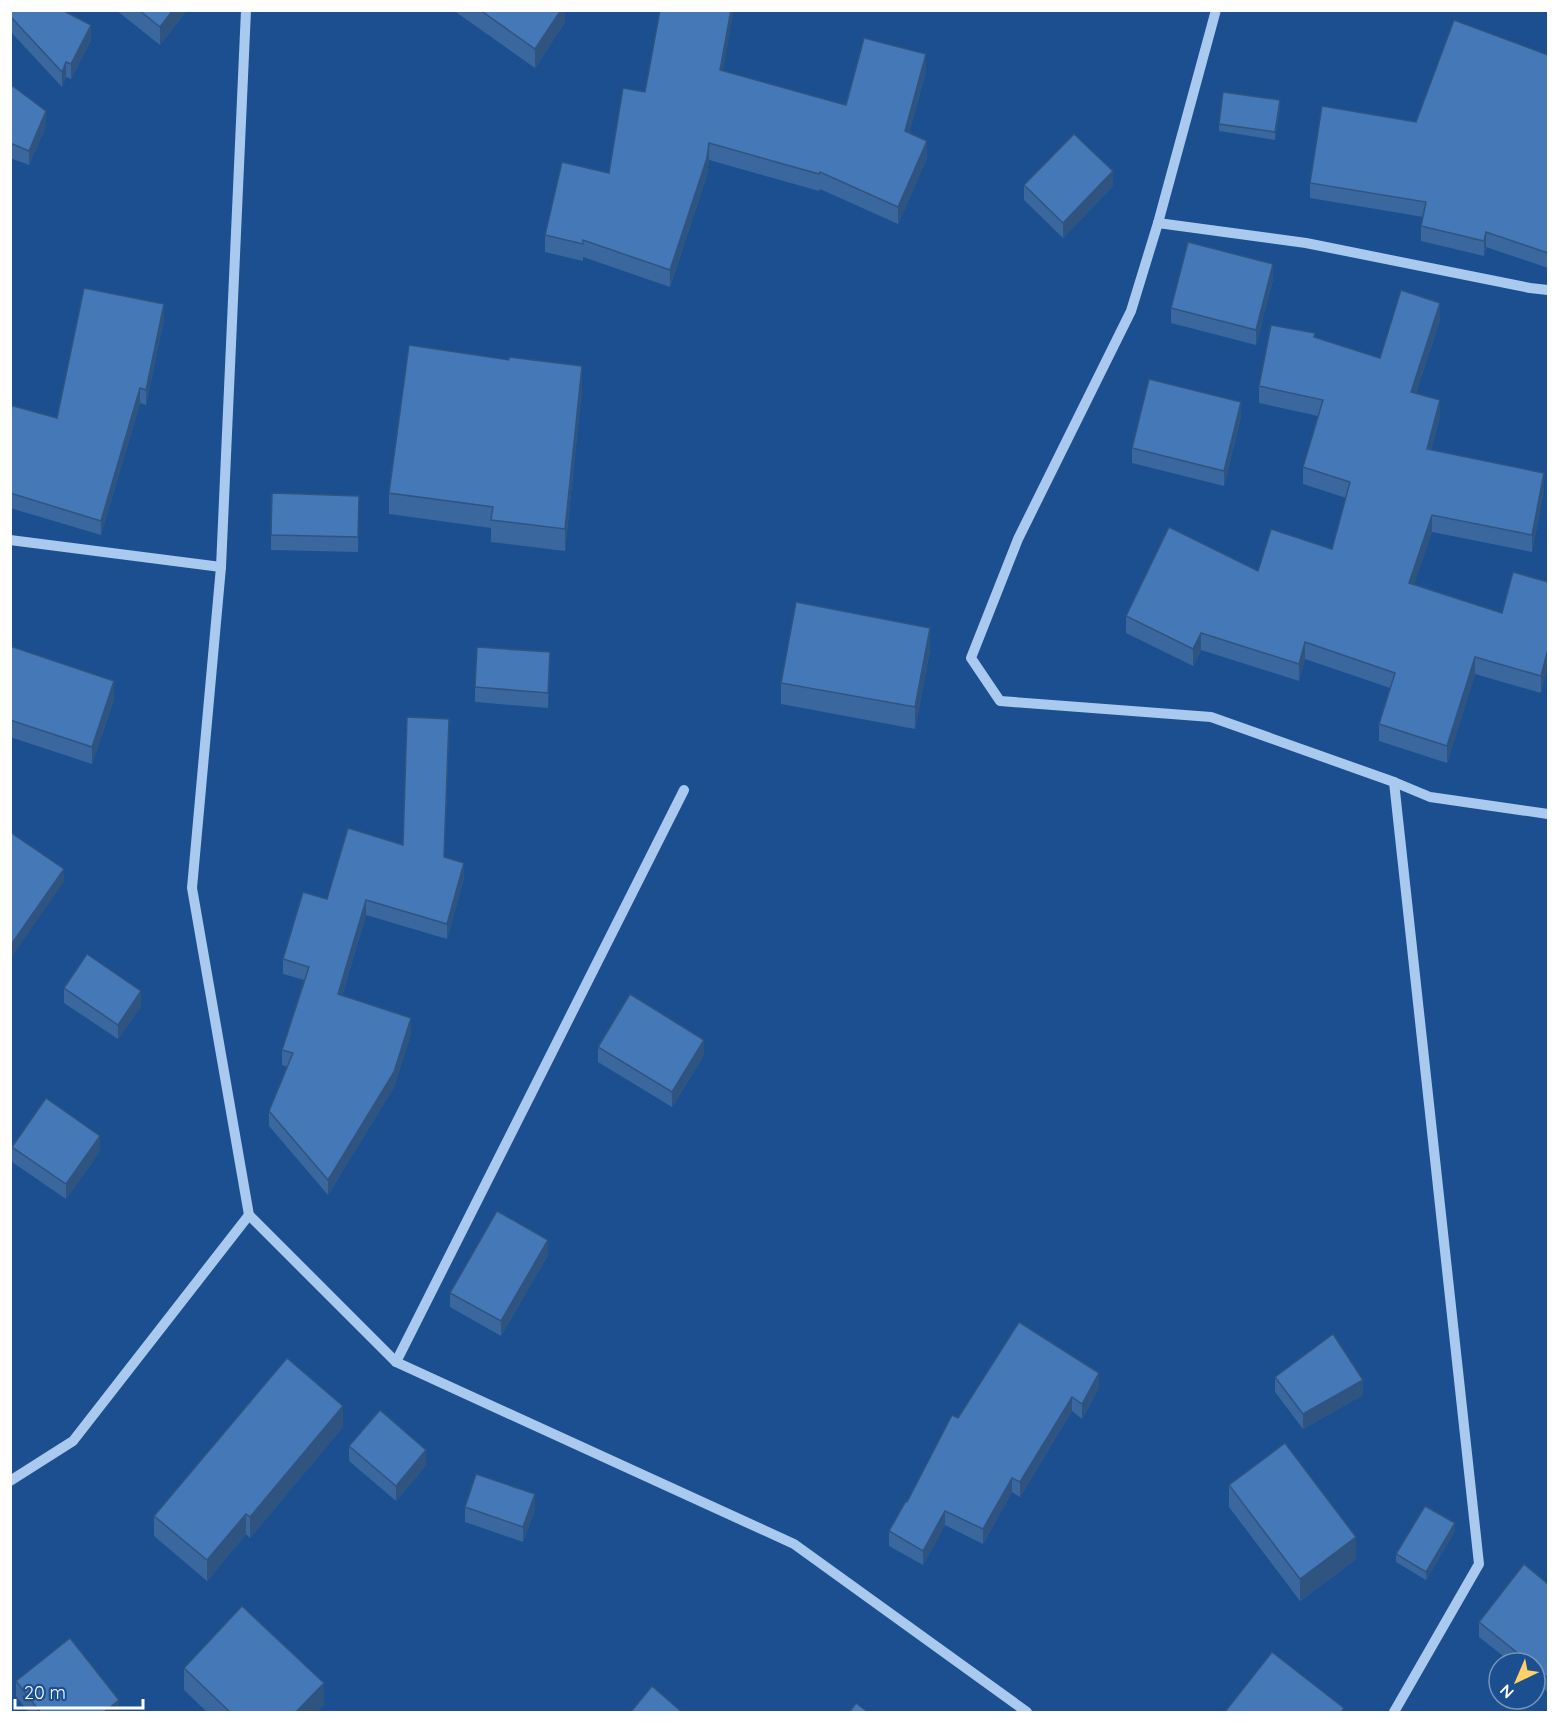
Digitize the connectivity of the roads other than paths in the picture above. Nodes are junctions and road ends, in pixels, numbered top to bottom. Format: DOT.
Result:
graph roads {
  1 [pos="246,10"];
  2 [pos="1216,10"];
  3 [pos="1158,223"];
  4 [pos="1548,290"];
  5 [pos="10,540"];
  6 [pos="220,567"];
  7 [pos="1394,782"];
  8 [pos="684,790"];
  9 [pos="1548,814"];
  10 [pos="249,1215"];
  11 [pos="396,1362"];
  12 [pos="10,1481"];
  13 [pos="1027,1713"];
  14 [pos="1394,1713"];
  1 -- 6 [label="street"];
  2 -- 3 [label="street"];
  3 -- 4 [label="street"];
  3 -- 7 [label="street"];
  5 -- 6 [label="street"];
  6 -- 10 [label="street"];
  7 -- 9 [label="street"];
  7 -- 14 [label="street"];
  8 -- 11 [label="street"];
  10 -- 11 [label="street"];
  10 -- 12 [label="street"];
  11 -- 13 [label="street"];
}
